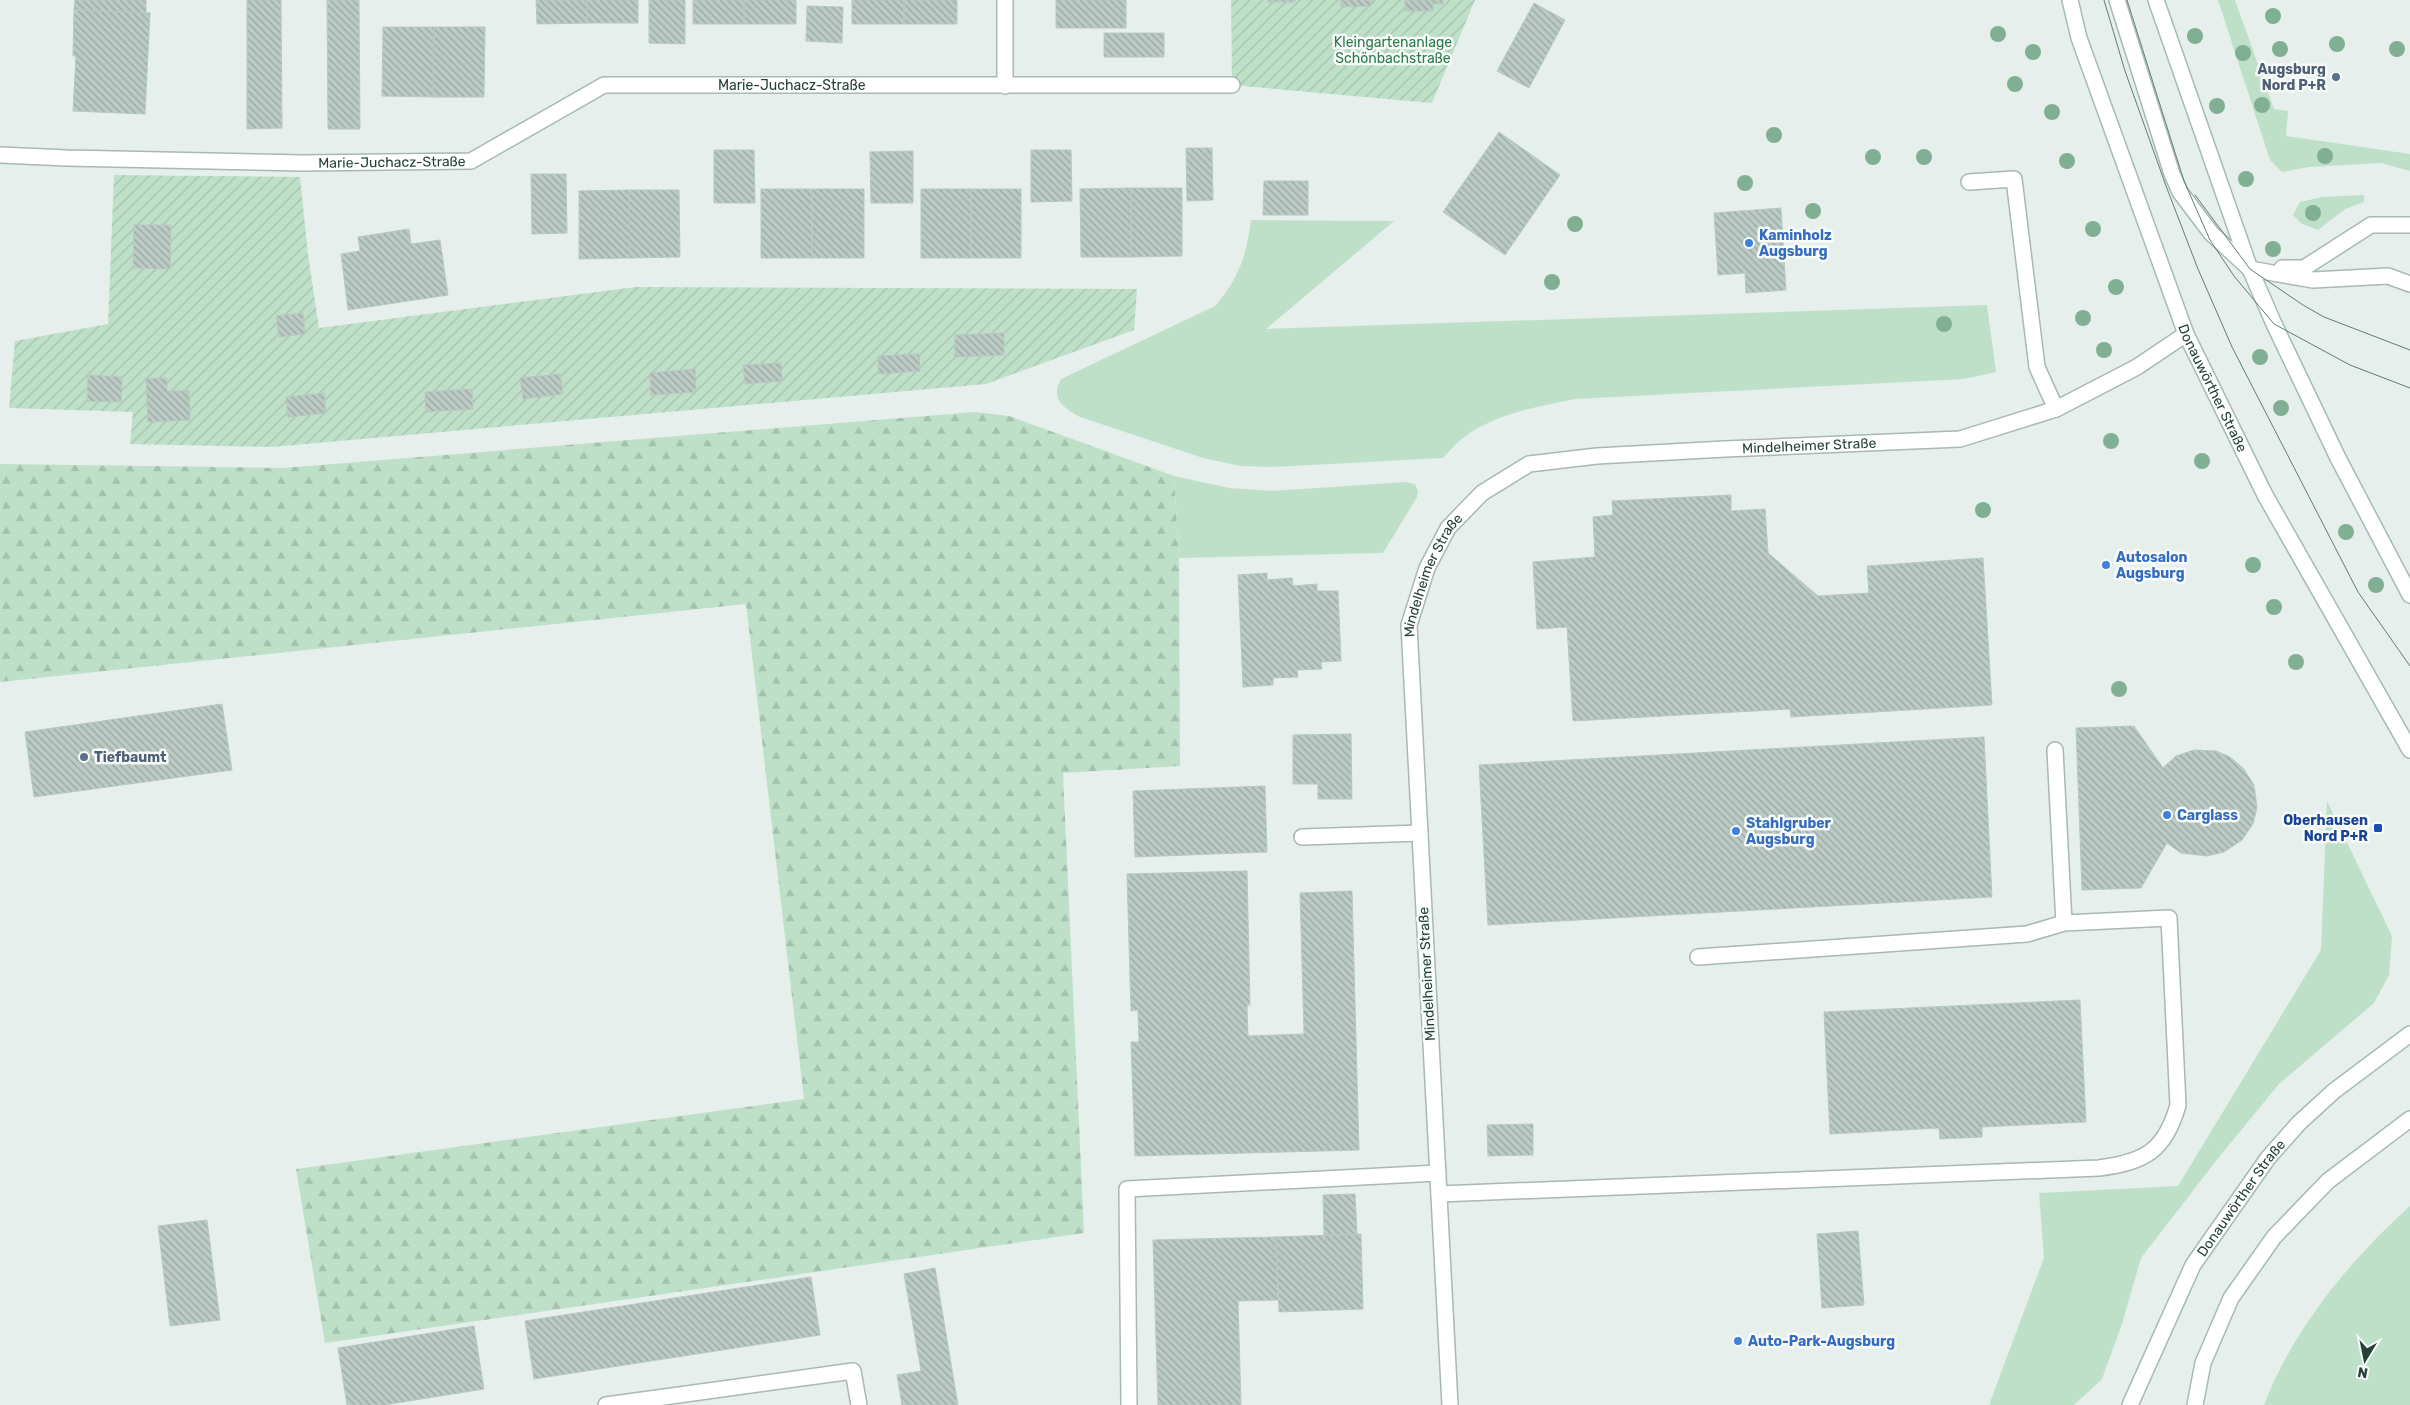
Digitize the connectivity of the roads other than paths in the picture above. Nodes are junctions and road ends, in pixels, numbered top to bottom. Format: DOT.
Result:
graph roads {
  1 [pos="1005,0"];
  2 [pos="2070,0"];
  3 [pos="2117,0"];
  4 [pos="2156,0"];
  5 [pos="1232,85"];
  6 [pos="1005,86"];
  7 [pos="0,155"];
  8 [pos="1969,182"];
  9 [pos="2410,225"];
  10 [pos="2250,269"];
  11 [pos="2410,284"];
  12 [pos="2186,334"];
  13 [pos="2056,410"];
  14 [pos="2410,595"];
  15 [pos="2055,750"];
  16 [pos="2410,750"];
  17 [pos="1420,834"];
  18 [pos="1302,837"];
  19 [pos="2064,923"];
  20 [pos="1698,957"];
  21 [pos="2410,1034"];
  22 [pos="2410,1119"];
  23 [pos="1438,1173"];
  24 [pos="1439,1194"];
  25 [pos="606,1405"];
  26 [pos="859,1405"];
  27 [pos="1129,1405"];
  28 [pos="1450,1405"];
  29 [pos="2130,1405"];
  30 [pos="2195,1405"];
  1 -- 6 [label="street"];
  2 -- 12 [label="street, Donauwörther Straße"];
  3 -- 10 [label="street"];
  4 -- 10 [label="street"];
  5 -- 6 [label="street, Marie-Juchacz-Straße"];
  6 -- 7 [label="street, Marie-Juchacz-Straße"];
  8 -- 13 [label="street"];
  9 -- 10 [label="street"];
  10 -- 11 [label="street"];
  10 -- 14 [label="street"];
  12 -- 13 [label="street, Mindelheimer Straße"];
  12 -- 16 [label="street, Donauwörther Straße"];
  13 -- 17 [label="street, Mindelheimer Straße"];
  15 -- 19 [label="street"];
  17 -- 18 [label="street"];
  17 -- 23 [label="street, Mindelheimer Straße"];
  19 -- 20 [label="street"];
  19 -- 24 [label="street"];
  21 -- 29 [label="street, Donauwörther Straße"];
  22 -- 30 [label="street"];
  23 -- 24 [label="street, Mindelheimer Straße"];
  23 -- 27 [label="street"];
  24 -- 28 [label="street, Mindelheimer Straße"];
  25 -- 26 [label="street"];
}
